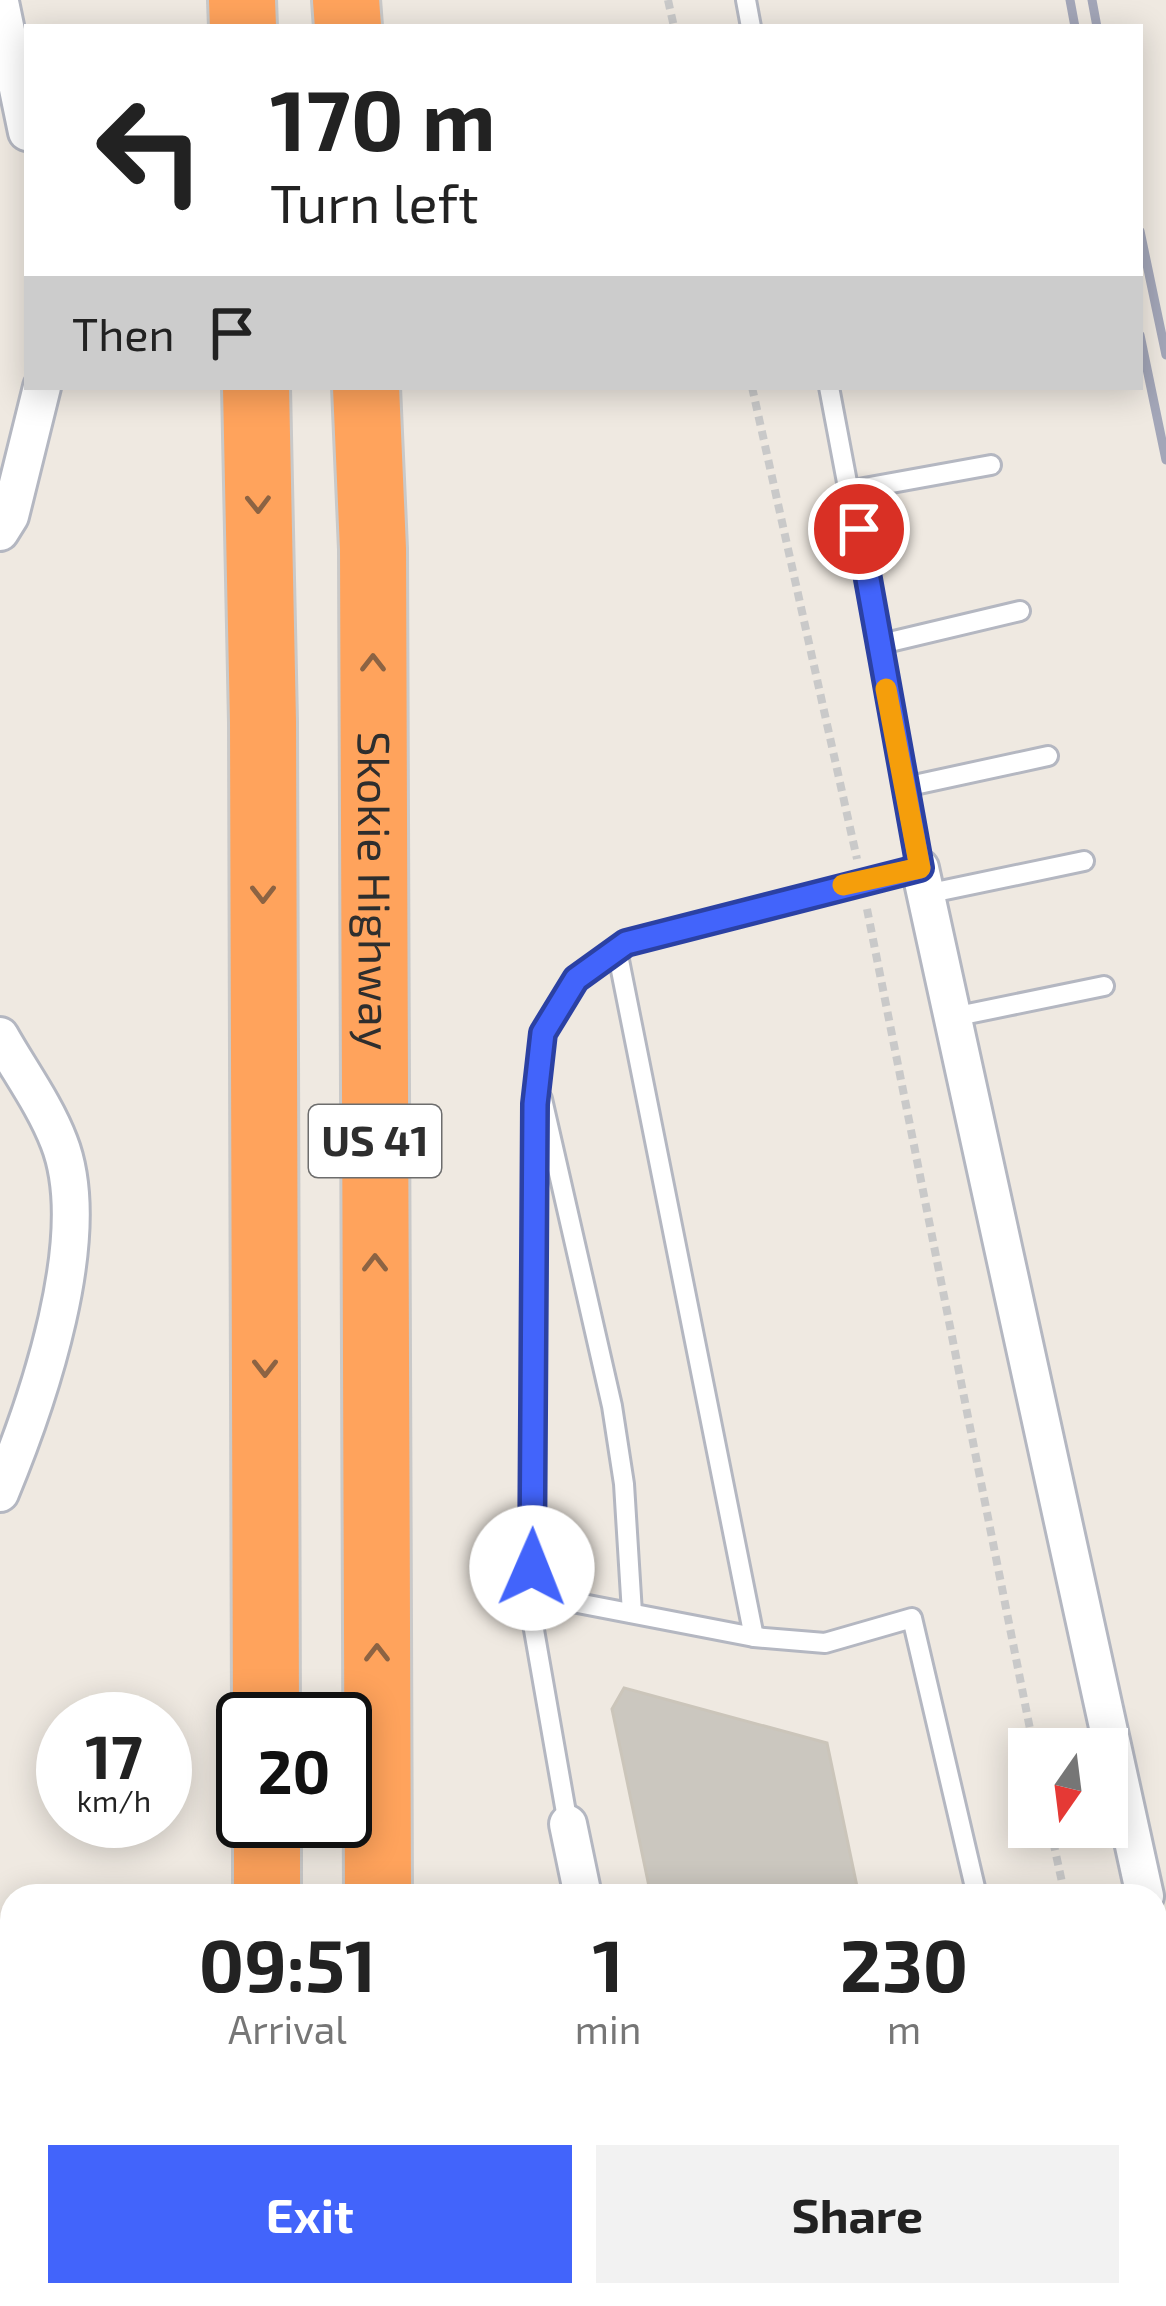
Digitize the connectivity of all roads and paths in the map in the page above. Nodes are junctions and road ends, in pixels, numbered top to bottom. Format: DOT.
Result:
graph roads {
  1 [pos="0,2"];
  2 [pos="24,118"];
  3 [pos="41,390"];
  4 [pos="256,390"];
  5 [pos="366,390"];
  6 [pos="753,390"];
  7 [pos="830,390"];
  8 [pos="991,465"];
  9 [pos="853,490"];
  10 [pos="0,532"];
  11 [pos="1020,611"];
  12 [pos="877,645"];
  13 [pos="1048,756"];
  14 [pos="905,787"];
  15 [pos="1084,861"];
  16 [pos="861,880"];
  17 [pos="923,881"];
  18 [pos="616,950"];
  19 [pos="1104,986"];
  20 [pos="953,1017"];
  21 [pos="0,1036"];
  22 [pos="538,1081"];
  23 [pos="0,1493"];
  24 [pos="531,1594"];
  25 [pos="632,1613"];
  26 [pos="754,1636"];
  27 [pos="266,1692"];
  28 [pos="1030,1728"];
  29 [pos="568,1825"];
  30 [pos="267,1848"];
  31 [pos="1055,1848"];
  32 [pos="267,1884"];
  33 [pos="378,1884"];
  34 [pos="580,1884"];
  35 [pos="974,1884"];
  36 [pos="1062,1884"];
  37 [pos="1142,1884"];
  1 -- 2 [label="street"];
  3 -- 10 [label="street"];
  4 -- 27 [label="highway, US 41, one-way"];
  33 -- 5 [label="highway, Skokie Highway / US 41, one-way"];
  6 -- 16 [label="path"];
  7 -- 9 [label="lane"];
  8 -- 9 [label="lane"];
  9 -- 12 [label="lane"];
  11 -- 12 [label="lane"];
  12 -- 14 [label="lane"];
  13 -- 14 [label="lane"];
  14 -- 17 [label="lane"];
  15 -- 17 [label="lane"];
  16 -- 17 [label="lane"];
  16 -- 18 [label="lane"];
  16 -- 28 [label="path"];
  17 -- 20 [label="street"];
  18 -- 22 [label="lane"];
  18 -- 26 [label="lane"];
  19 -- 20 [label="lane"];
  20 -- 37 [label="street"];
  21 -- 23 [label="street"];
  22 -- 24 [label="lane"];
  22 -- 25 [label="lane"];
  24 -- 25 [label="lane"];
  24 -- 29 [label="lane"];
  25 -- 26 [label="lane"];
  26 -- 35 [label="lane"];
  29 -- 34 [label="street"];
  30 -- 32 [label="highway"];
  31 -- 36 [label="path"];
}
